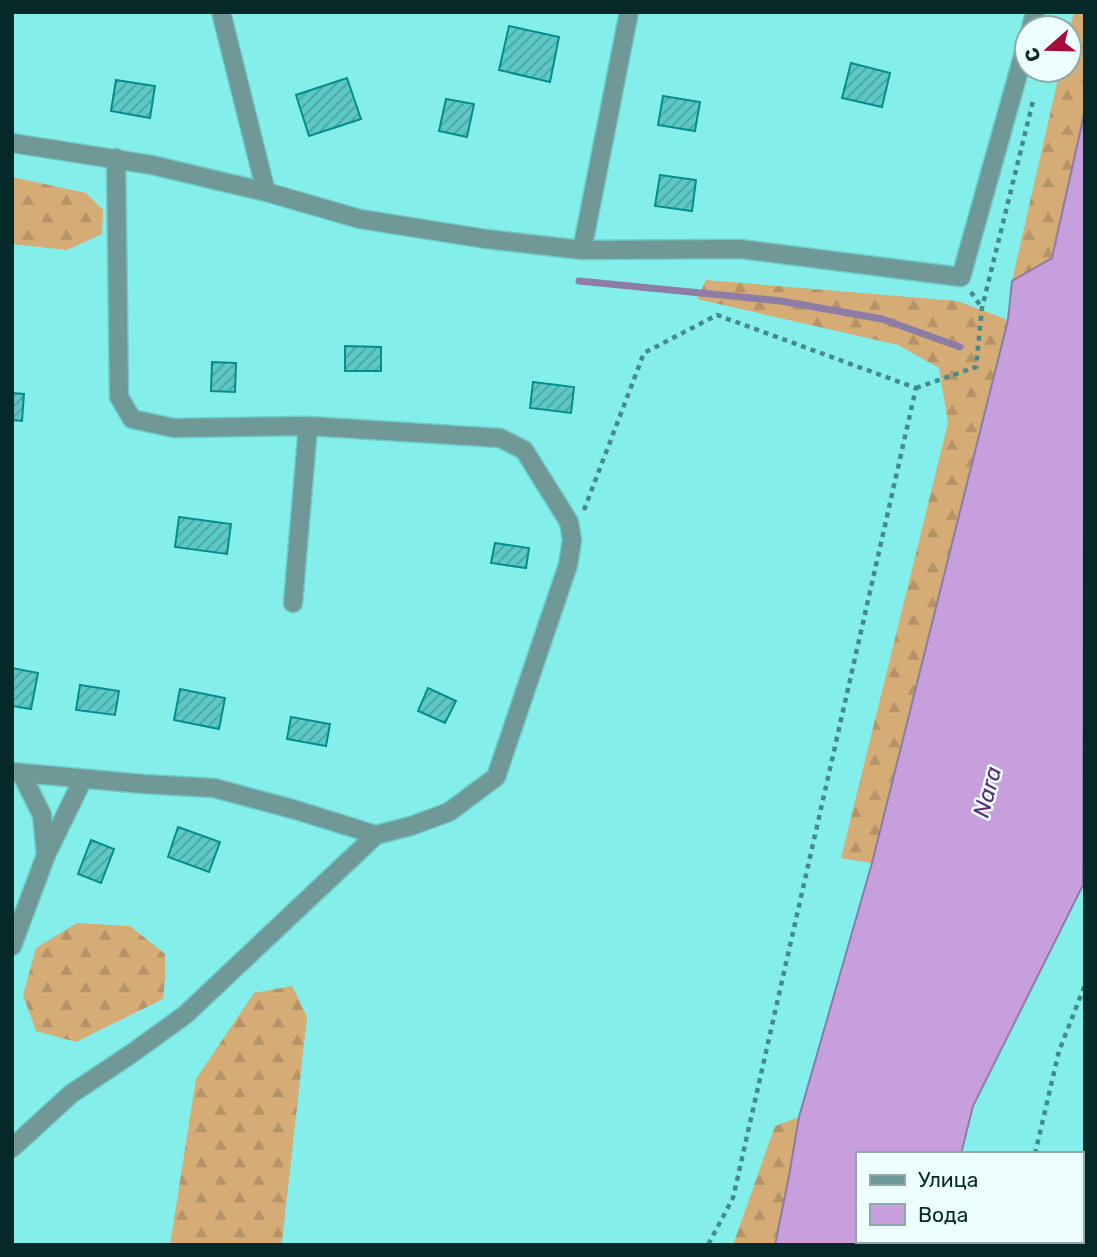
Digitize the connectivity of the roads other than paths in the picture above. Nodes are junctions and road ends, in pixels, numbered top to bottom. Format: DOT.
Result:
graph roads {
  1 [pos="221,12"];
  2 [pos="629,12"];
  3 [pos="1015,84"];
  4 [pos="12,142"];
  5 [pos="116,158"];
  6 [pos="266,192"];
  7 [pos="582,250"];
  8 [pos="307,426"];
  9 [pos="293,603"];
  10 [pos="17,773"];
  11 [pos="83,779"];
  12 [pos="376,835"];
  13 [pos="46,855"];
  14 [pos="12,946"];
  15 [pos="12,1149"];
  1 -- 6 [label="street"];
  2 -- 7 [label="street"];
  3 -- 7 [label="street"];
  4 -- 5 [label="street"];
  5 -- 6 [label="street"];
  5 -- 8 [label="street"];
  6 -- 7 [label="street"];
  8 -- 9 [label="street"];
  8 -- 12 [label="street"];
  10 -- 11 [label="street"];
  10 -- 13 [label="street"];
  11 -- 12 [label="street"];
  11 -- 13 [label="street"];
  12 -- 15 [label="street"];
  13 -- 14 [label="street"];
}
